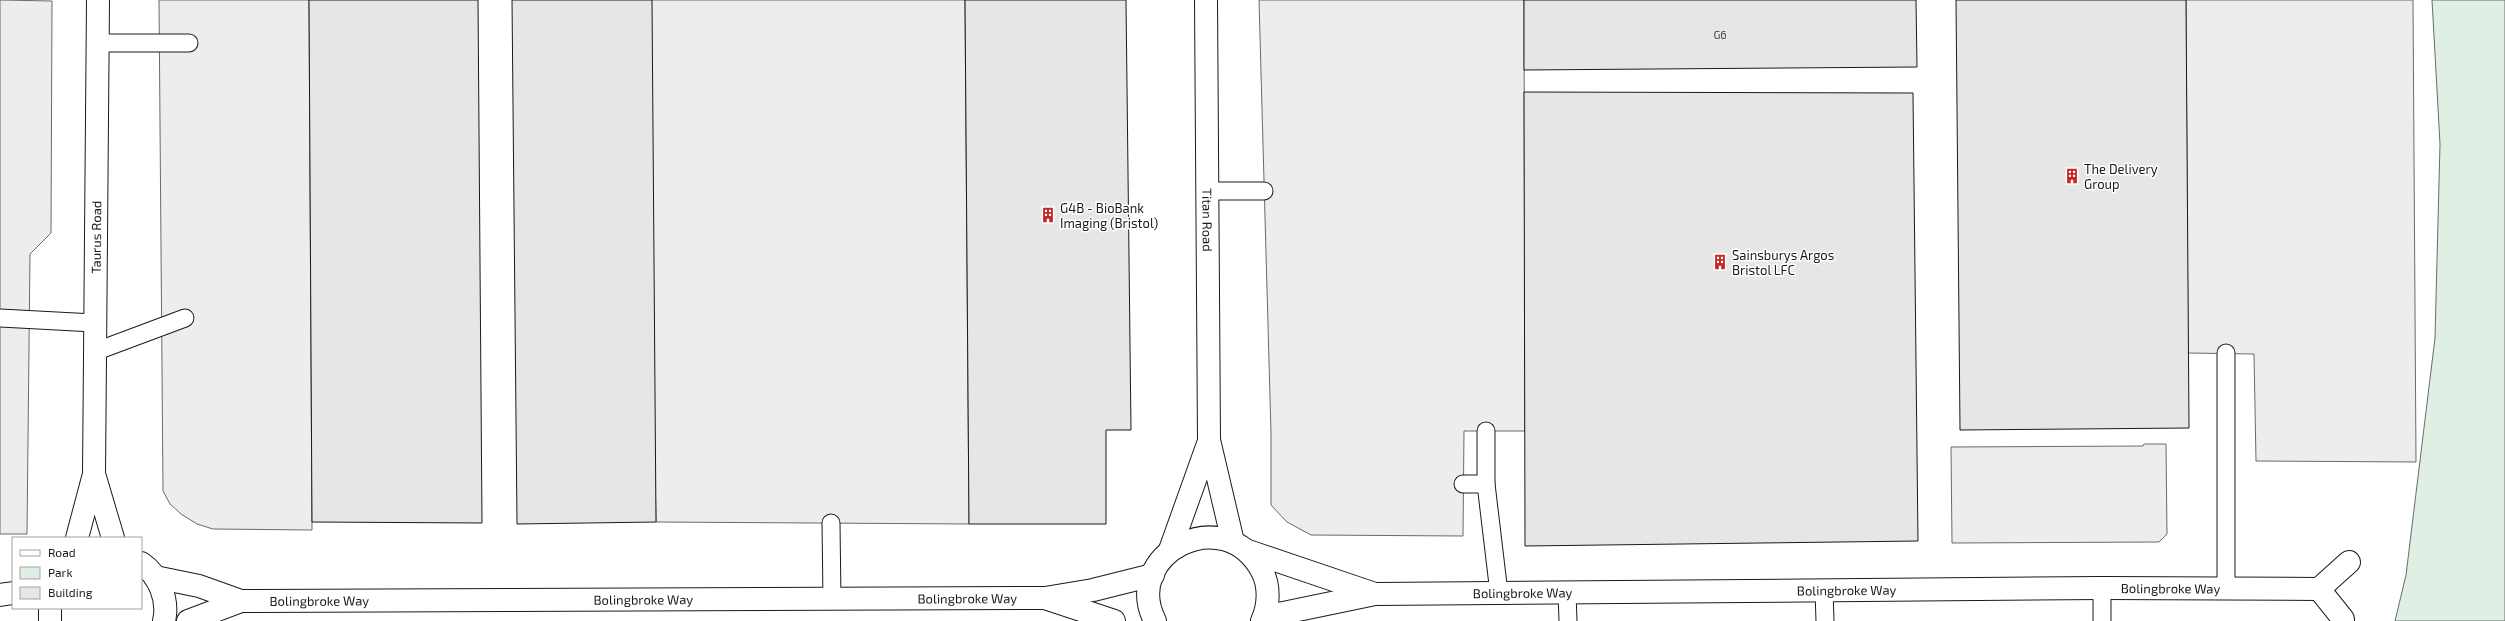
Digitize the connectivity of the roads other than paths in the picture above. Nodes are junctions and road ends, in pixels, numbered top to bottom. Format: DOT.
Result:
graph roads {
  1 [pos="98,0"];
  2 [pos="1206,0"];
  3 [pos="98,43"];
  4 [pos="189,43"];
  5 [pos="1209,191"];
  6 [pos="1264,191"];
  7 [pos="0,318"];
  8 [pos="185,318"];
  9 [pos="94,324"];
  10 [pos="94,352"];
  11 [pos="2226,354"];
  12 [pos="1486,431"];
  13 [pos="1209,440"];
  14 [pos="94,474"];
  15 [pos="1463,484"];
  16 [pos="1486,484"];
  17 [pos="831,523"];
  18 [pos="77,537"];
  19 [pos="113,537"];
  20 [pos="1240,546"];
  21 [pos="1170,550"];
  22 [pos="2349,562"];
  23 [pos="148,570"];
  24 [pos="1153,575"];
  25 [pos="2102,588"];
  26 [pos="2226,588"];
  27 [pos="2319,589"];
  28 [pos="1824,590"];
  29 [pos="12,593"];
  30 [pos="1499,593"];
  31 [pos="1568,593"];
  32 [pos="1375,594"];
  33 [pos="0,596"];
  34 [pos="1045,598"];
  35 [pos="832,600"];
  36 [pos="241,601"];
  37 [pos="50,609"];
  38 [pos="1263,619"];
  39 [pos="2343,619"];
  40 [pos="50,621"];
  41 [pos="164,621"];
  42 [pos="188,621"];
  43 [pos="1114,621"];
  44 [pos="1155,621"];
  45 [pos="1568,621"];
  46 [pos="1825,621"];
  47 [pos="2102,621"];
  1 -- 3 [label="street, Taurus Road"];
  2 -- 5 [label="street, Titan Road"];
  3 -- 4 [label="lane"];
  3 -- 9 [label="street, Taurus Road"];
  5 -- 6 [label="lane"];
  5 -- 13 [label="street, Titan Road"];
  7 -- 9 [label="lane"];
  8 -- 10 [label="lane"];
  9 -- 10 [label="street, Taurus Road"];
  10 -- 14 [label="street, Taurus Road"];
  11 -- 26 [label="lane"];
  12 -- 16 [label="lane"];
  13 -- 20 [label="street, Titan Road"];
  13 -- 21 [label="street, Titan Road"];
  14 -- 18 [label="street, Taurus Road"];
  14 -- 19 [label="street, Taurus Road"];
  15 -- 16 [label="lane"];
  16 -- 30 [label="lane"];
  17 -- 35 [label="lane"];
  20 -- 21 [label="street, Bolingbroke Way"];
  20 -- 32 [label="street, Bolingbroke Way"];
  20 -- 38 [label="street"];
  21 -- 24 [label="street"];
  22 -- 27 [label="street"];
  23 -- 36 [label="street, Bolingbroke Way"];
  23 -- 41 [label="street"];
  24 -- 34 [label="street, Bolingbroke Way"];
  24 -- 44 [label="street"];
  25 -- 26 [label="street, Bolingbroke Way"];
  25 -- 28 [label="street, Bolingbroke Way"];
  25 -- 47 [label="lane"];
  26 -- 27 [label="street, Bolingbroke Way"];
  27 -- 39 [label="street"];
  28 -- 31 [label="street, Bolingbroke Way"];
  28 -- 46 [label="lane"];
  29 -- 33 [label="street"];
  30 -- 31 [label="street, Bolingbroke Way"];
  30 -- 32 [label="street, Bolingbroke Way"];
  31 -- 45 [label="lane"];
  32 -- 38 [label="street, Bolingbroke Way"];
  34 -- 35 [label="street, Bolingbroke Way"];
  34 -- 43 [label="street, Bolingbroke Way"];
  35 -- 36 [label="street, Bolingbroke Way"];
  36 -- 42 [label="street, Bolingbroke Way"];
  37 -- 40 [label="street"];
}
